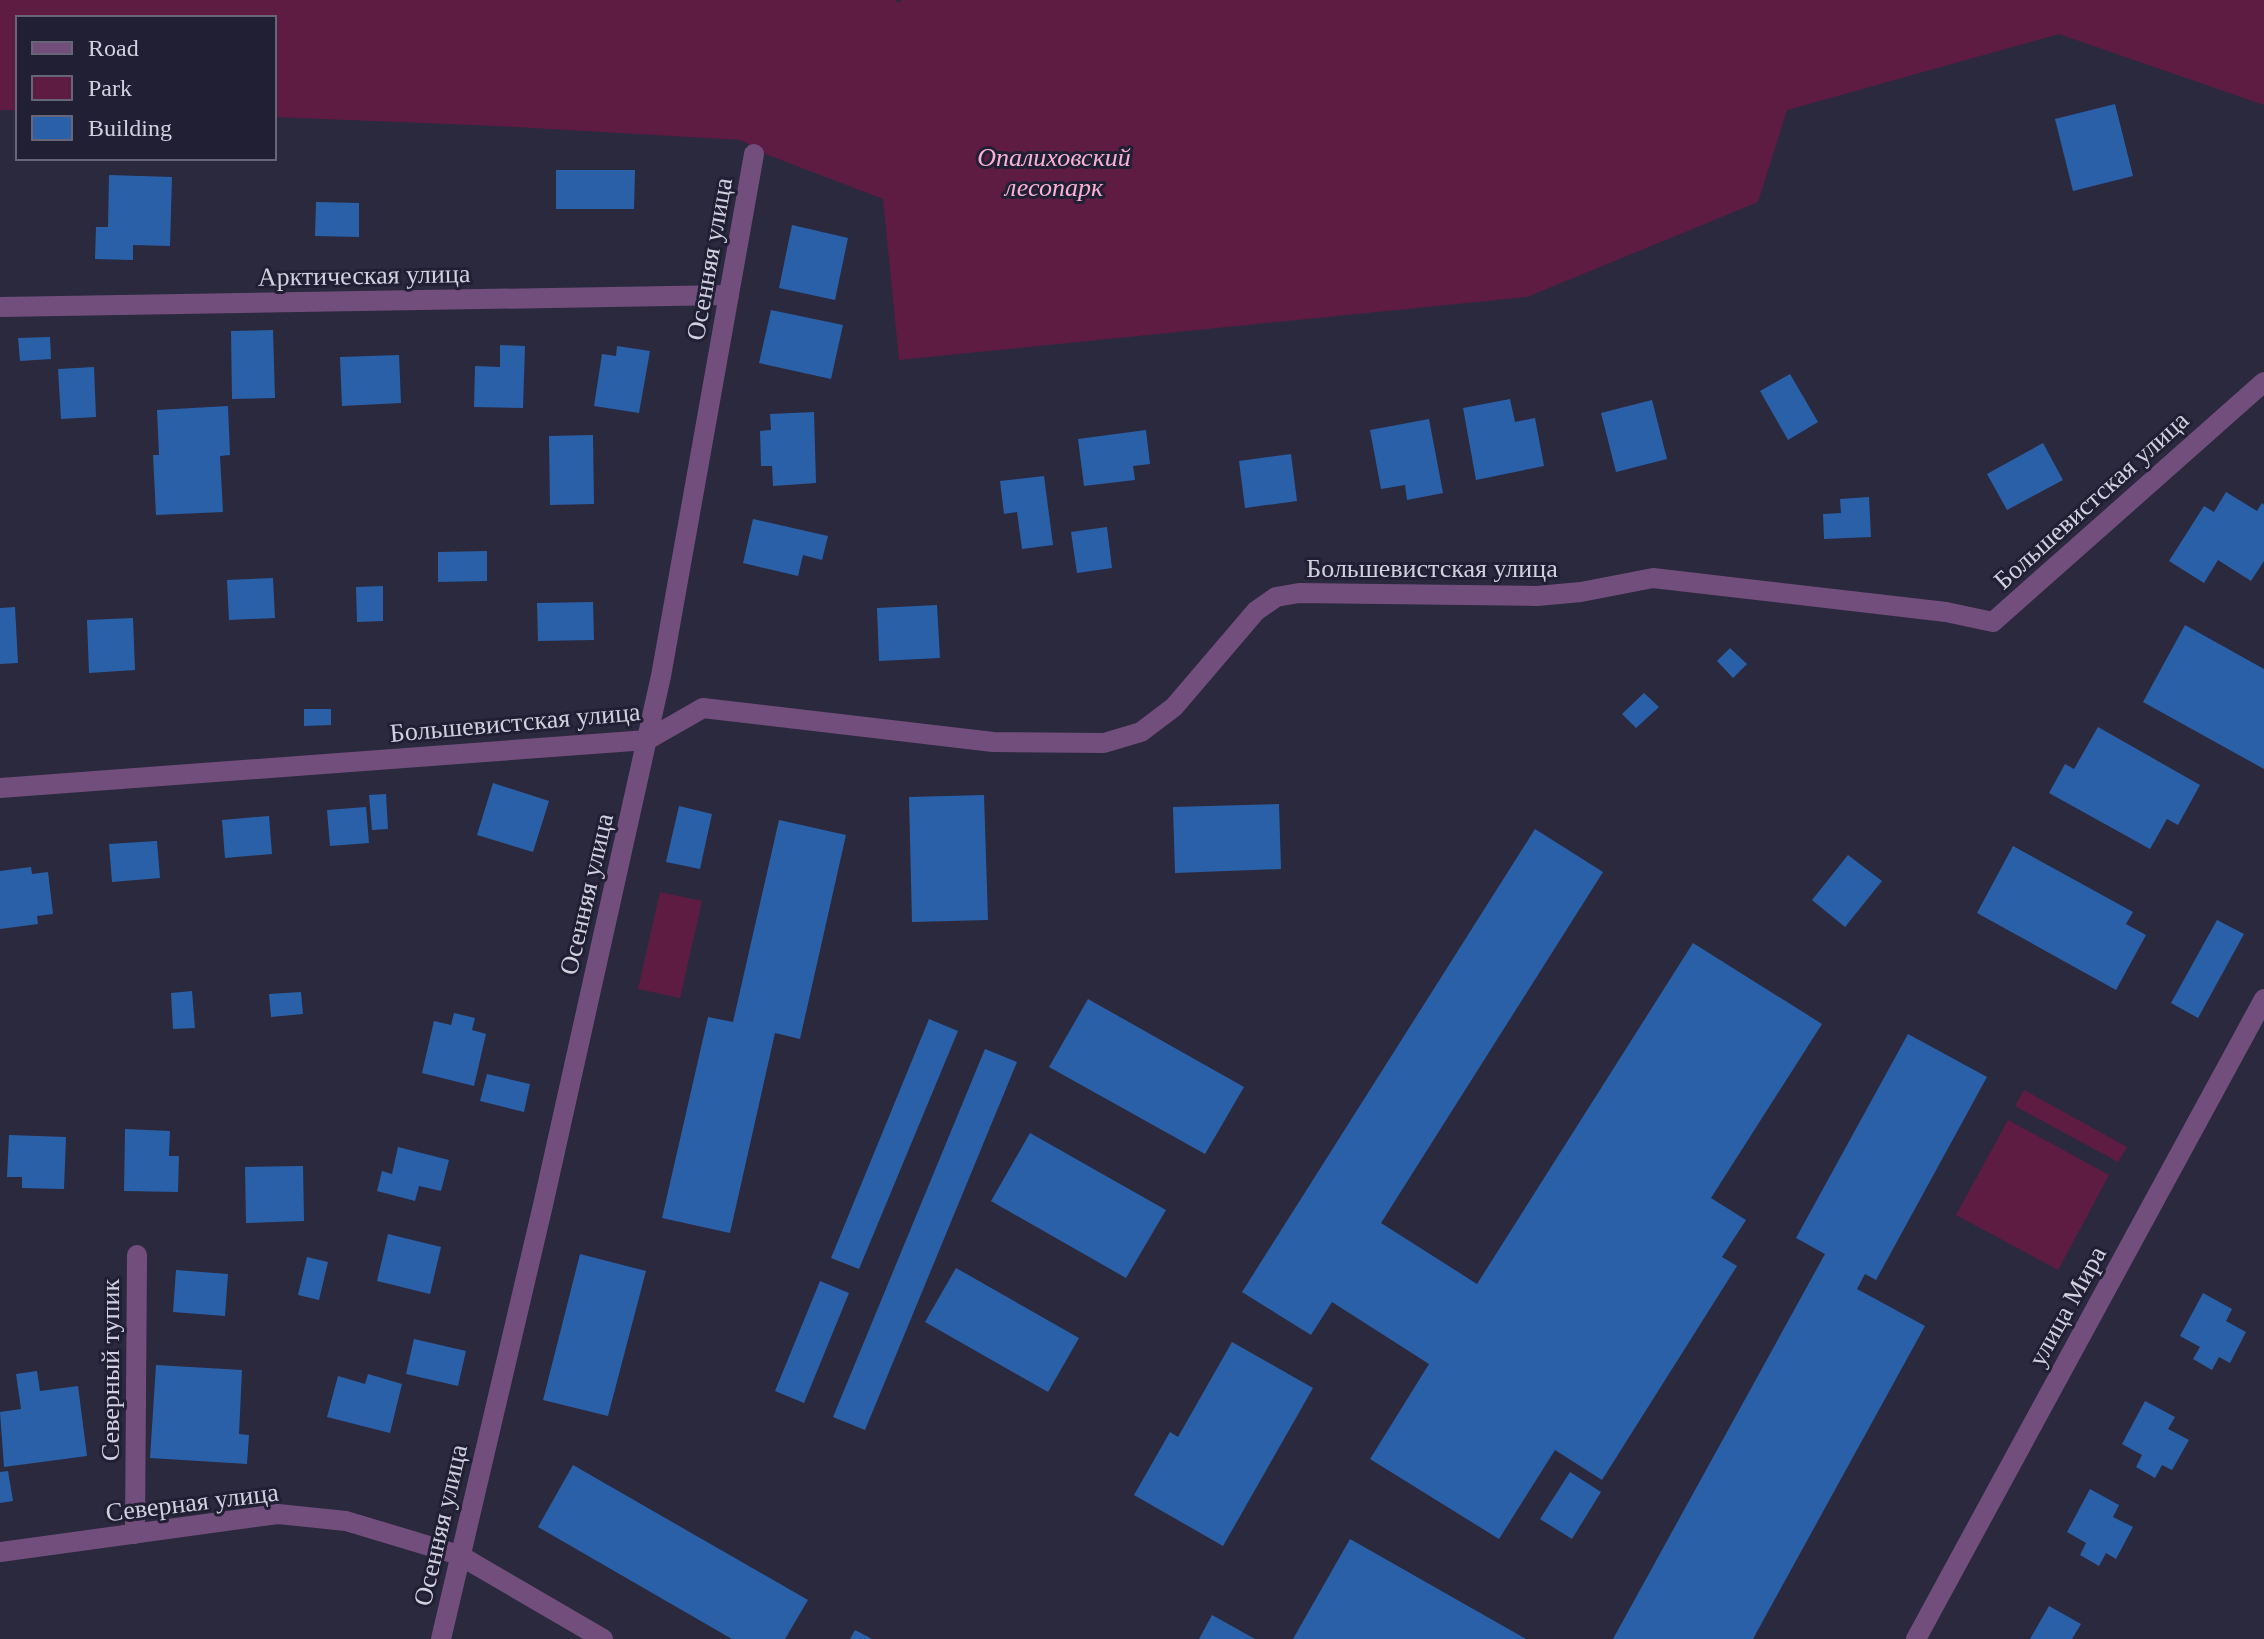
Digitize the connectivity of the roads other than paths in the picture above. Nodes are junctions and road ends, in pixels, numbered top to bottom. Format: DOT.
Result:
graph roads {
  1 [pos="754,154"];
  2 [pos="729,295"];
  3 [pos="0,307"];
  4 [pos="2264,382"];
  5 [pos="647,740"];
  6 [pos="0,788"];
  7 [pos="2264,999"];
  8 [pos="137,1255"];
  9 [pos="135,1534"];
  10 [pos="0,1552"];
  11 [pos="459,1555"];
  12 [pos="441,1639"];
  13 [pos="603,1639"];
  14 [pos="1916,1639"];
  1 -- 2 [label="street, Осенняя улица"];
  2 -- 3 [label="street, Арктическая улица"];
  2 -- 5 [label="street, Осенняя улица"];
  4 -- 5 [label="street, Большевистская улица"];
  5 -- 6 [label="street, Большевистская улица"];
  5 -- 11 [label="street, Осенняя улица"];
  7 -- 14 [label="street, улица Мира"];
  8 -- 9 [label="street, Северный тупик"];
  9 -- 10 [label="street, Северная улица"];
  9 -- 11 [label="street, Северная улица"];
  11 -- 12 [label="street, Осенняя улица"];
  11 -- 13 [label="street, Северная улица"];
}
